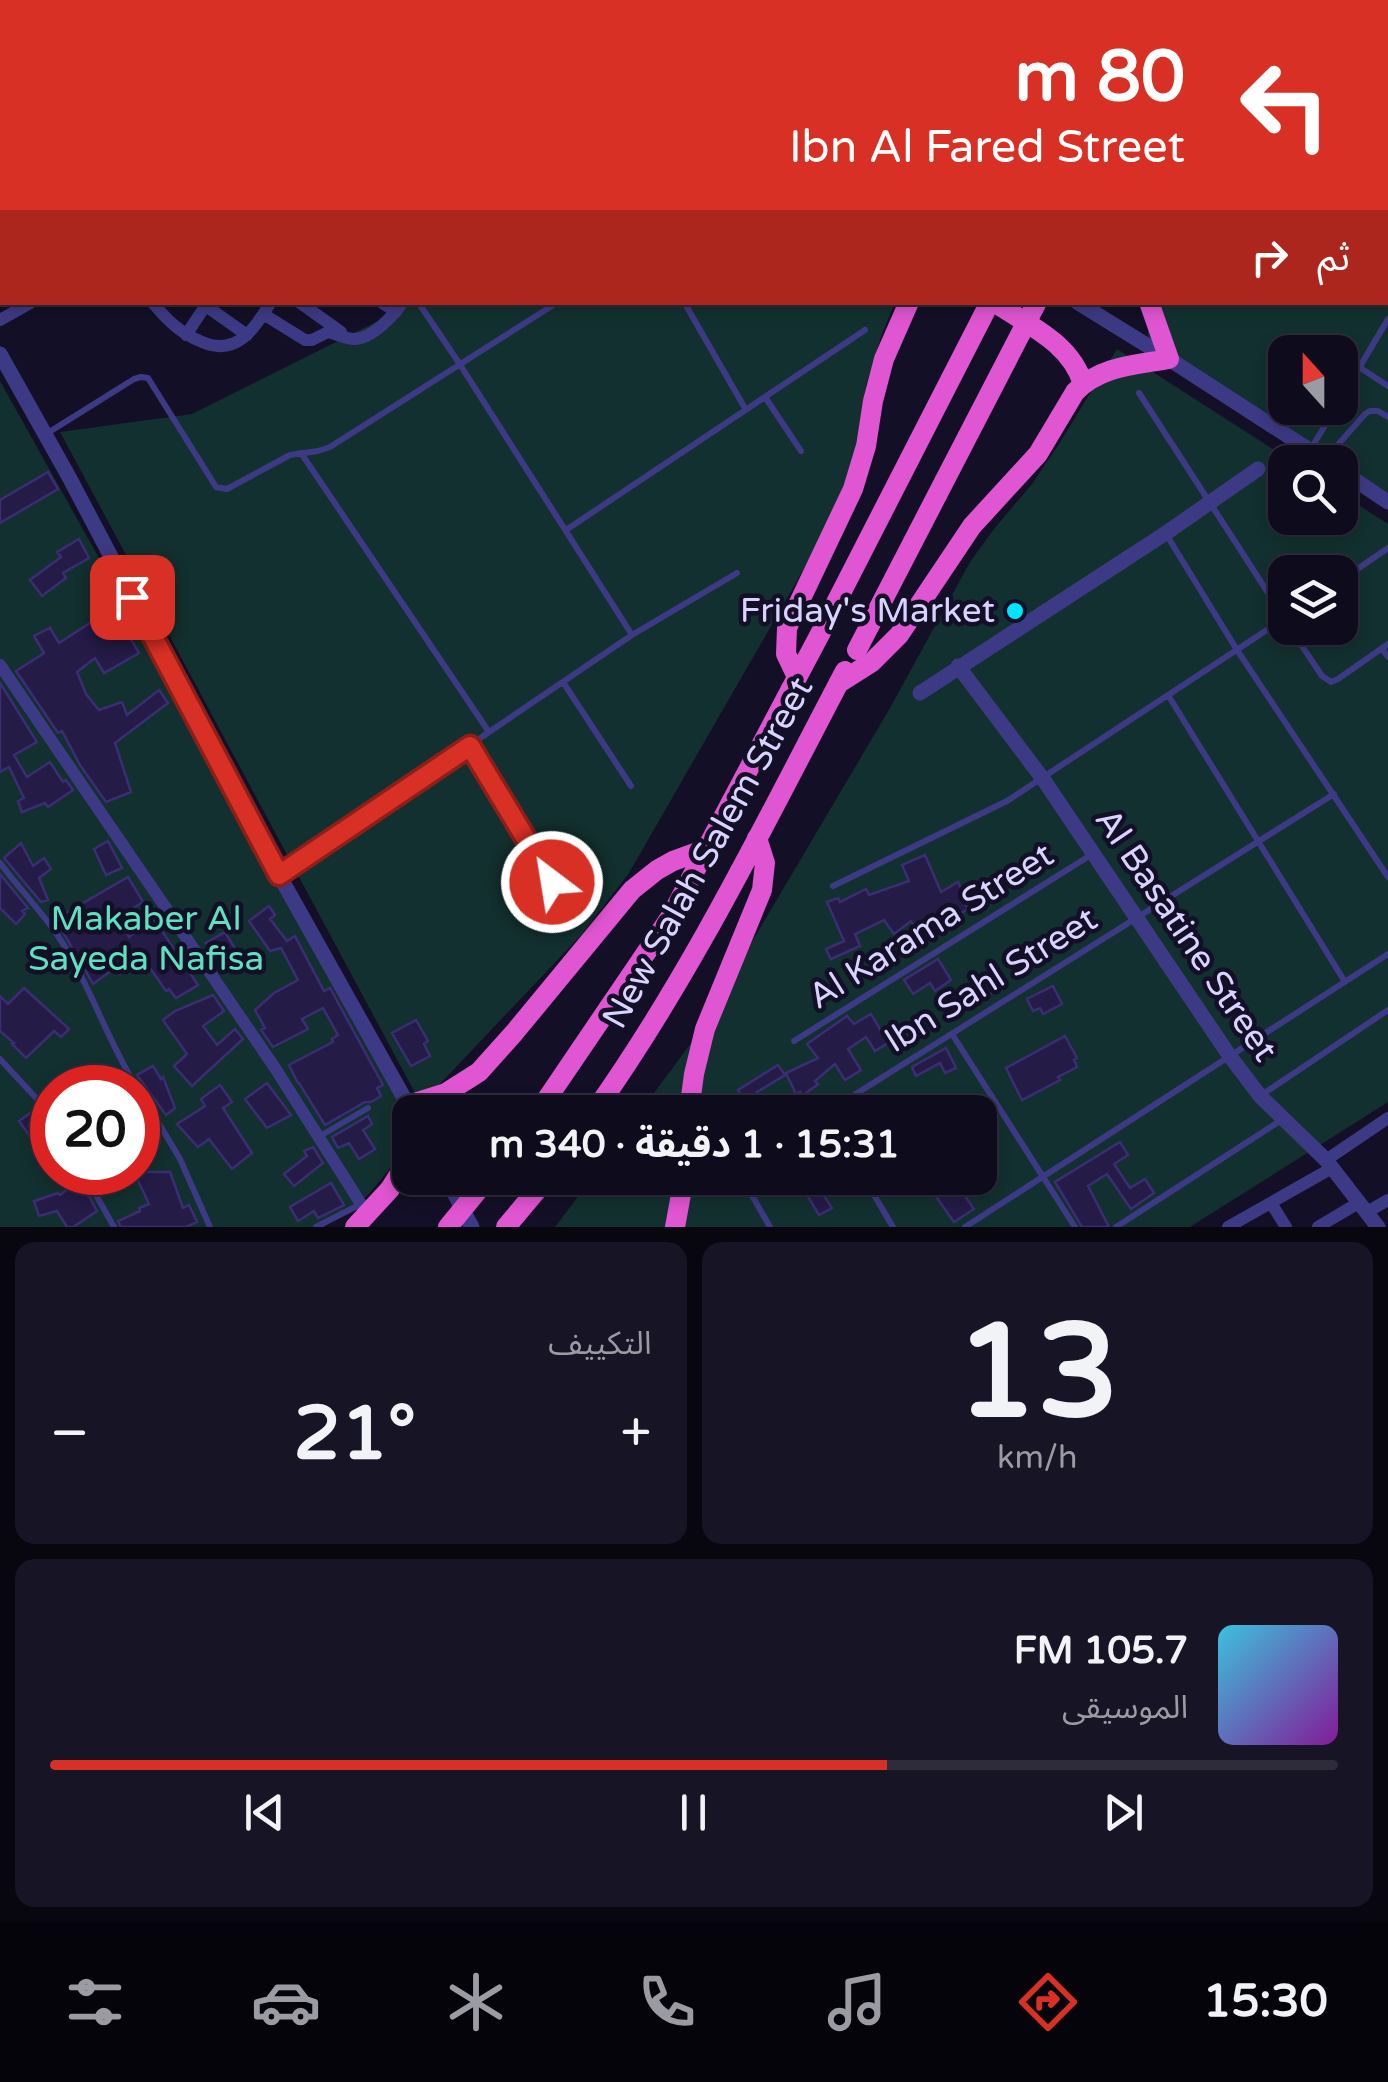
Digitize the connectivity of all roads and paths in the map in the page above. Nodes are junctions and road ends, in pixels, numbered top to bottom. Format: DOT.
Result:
graph roads {
  1 [pos="27,305"];
  2 [pos="155,305"];
  3 [pos="206,305"];
  4 [pos="208,305"];
  5 [pos="269,305"];
  6 [pos="302,305"];
  7 [pos="326,305"];
  8 [pos="420,305"];
  9 [pos="553,305"];
  10 [pos="686,305"];
  11 [pos="909,305"];
  12 [pos="990,305"];
  13 [pos="996,305"];
  14 [pos="1036,305"];
  15 [pos="1081,305"];
  16 [pos="1150,305"];
  17 [pos="399,307"];
  18 [pos="319,316"];
  19 [pos="261,317"];
  20 [pos="1388,319"];
  21 [pos="0,320"];
  22 [pos="865,330"];
  23 [pos="247,334"];
  24 [pos="186,335"];
  25 [pos="351,339"];
  26 [pos="0,354"];
  27 [pos="1169,359"];
  28 [pos="459,363"];
  29 [pos="1360,367"];
  30 [pos="1358,370"];
  31 [pos="1082,384"];
  32 [pos="1388,386"];
  33 [pos="1139,394"];
  34 [pos="766,397"];
  35 [pos="746,410"];
  36 [pos="1388,417"];
  37 [pos="44,435"];
  38 [pos="1301,445"];
  39 [pos="1334,445"];
  40 [pos="802,451"];
  41 [pos="301,453"];
  42 [pos="1258,469"];
  43 [pos="1358,482"];
  44 [pos="1210,502"];
  45 [pos="1388,502"];
  46 [pos="566,530"];
  47 [pos="1166,532"];
  48 [pos="1388,548"];
  49 [pos="1358,569"];
  50 [pos="737,573"];
  51 [pos="1268,592"];
  52 [pos="1268,630"];
  53 [pos="632,635"];
  54 [pos="1301,645"];
  55 [pos="1385,646"];
  56 [pos="1237,650"];
  57 [pos="1388,657"];
  58 [pos="0,665"];
  59 [pos="958,666"];
  60 [pos="797,677"];
  61 [pos="563,682"];
  62 [pos="839,683"];
  63 [pos="920,692"];
  64 [pos="1168,696"];
  65 [pos="489,732"];
  66 [pos="470,746"];
  67 [pos="1043,778"];
  68 [pos="631,786"];
  69 [pos="1334,794"];
  70 [pos="757,838"];
  71 [pos="1259,842"];
  72 [pos="706,849"];
  73 [pos="1094,853"];
  74 [pos="0,863"];
  75 [pos="279,875"];
  76 [pos="1388,877"];
  77 [pos="552,882"];
  78 [pos="834,886"];
  79 [pos="1138,918"];
  80 [pos="1388,954"];
  81 [pos="1344,982"];
  82 [pos="1388,1010"];
  83 [pos="952,1034"];
  84 [pos="794,1042"];
  85 [pos="1229,1055"];
  86 [pos="0,1059"];
  87 [pos="123,1065"];
  88 [pos="30,1092"];
  89 [pos="402,1095"];
  90 [pos="442,1095"];
  91 [pos="550,1095"];
  92 [pos="605,1095"];
  93 [pos="691,1095"];
  94 [pos="854,1095"];
  95 [pos="1260,1096"];
  96 [pos="368,1108"];
  97 [pos="1388,1118"];
  98 [pos="1283,1119"];
  99 [pos="160,1126"];
  100 [pos="319,1137"];
  101 [pos="1329,1164"];
  102 [pos="1042,1178"];
  103 [pos="392,1186"];
  104 [pos="95,1195"];
  105 [pos="455,1195"];
  106 [pos="474,1195"];
  107 [pos="533,1195"];
  108 [pos="681,1195"];
  109 [pos="751,1195"];
  110 [pos="874,1195"];
  111 [pos="1388,1200"];
  112 [pos="1271,1202"];
  113 [pos="1364,1207"];
  114 [pos="362,1215"];
  115 [pos="114,1227"];
  116 [pos="210,1227"];
  117 [pos="316,1227"];
  118 [pos="448,1227"];
  119 [pos="472,1227"];
  120 [pos="506,1227"];
  121 [pos="675,1227"];
  122 [pos="770,1227"];
  123 [pos="893,1227"];
  124 [pos="965,1227"];
  125 [pos="1075,1227"];
  126 [pos="1116,1227"];
  127 [pos="1228,1227"];
  128 [pos="1286,1227"];
  129 [pos="1318,1227"];
  130 [pos="1378,1227"];
  1 -- 21 [label="street"];
  2 -- 24 [label="street"];
  3 -- 24 [label="street"];
  4 -- 23 [label="street"];
  5 -- 19 [label="street"];
  6 -- 18 [label="street"];
  7 -- 18 [label="street"];
  8 -- 28 [label="lane"];
  9 -- 28 [label="lane"];
  10 -- 35 [label="lane"];
  11 -- 60 [label="highway"];
  12 -- 60 [label="highway, New Salah Salem Street"];
  13 -- 31 [label="highway"];
  14 -- 62 [label="highway, New Salah Salem Street, bridge"];
  15 -- 27 [label="street"];
  16 -- 27 [label="highway"];
  17 -- 25 [label="street"];
  18 -- 25 [label="street"];
  19 -- 23 [label="street"];
  19 -- 25 [label="street"];
  20 -- 29 [label="lane"];
  22 -- 34 [label="lane"];
  23 -- 24 [label="street"];
  26 -- 37 [label="street"];
  27 -- 31 [label="highway"];
  27 -- 38 [label="street"];
  28 -- 41 [label="lane"];
  28 -- 46 [label="lane"];
  29 -- 30 [label="lane"];
  29 -- 32 [label="lane"];
  31 -- 62 [label="highway"];
  33 -- 44 [label="lane"];
  34 -- 35 [label="lane"];
  34 -- 40 [label="lane"];
  35 -- 46 [label="lane"];
  36 -- 39 [label="lane"];
  37 -- 41 [label="lane"];
  37 -- 75 [label="street"];
  41 -- 65 [label="lane"];
  42 -- 44 [label="street"];
  43 -- 45 [label="street"];
  44 -- 47 [label="street"];
  44 -- 51 [label="lane"];
  46 -- 53 [label="lane"];
  47 -- 56 [label="lane"];
  47 -- 59 [label="street"];
  48 -- 49 [label="lane"];
  50 -- 53 [label="lane"];
  52 -- 56 [label="lane"];
  53 -- 61 [label="lane"];
  54 -- 55 [label="lane"];
  55 -- 57 [label="lane"];
  56 -- 64 [label="lane"];
  56 -- 69 [label="lane"];
  58 -- 100 [label="street"];
  59 -- 63 [label="street"];
  59 -- 67 [label="street, Al Basatine Street"];
  60 -- 72 [label="highway, New Salah Salem Street"];
  61 -- 65 [label="lane"];
  61 -- 68 [label="lane"];
  62 -- 70 [label="highway, New Salah Salem Street"];
  64 -- 67 [label="lane"];
  64 -- 71 [label="lane"];
  65 -- 66 [label="lane"];
  66 -- 75 [label="lane"];
  66 -- 77 [label="lane"];
  67 -- 73 [label="street, Al Basatine Street"];
  67 -- 78 [label="lane"];
  69 -- 71 [label="lane, Ibn Sahl Street"];
  69 -- 76 [label="lane"];
  70 -- 92 [label="highway, New Salah Salem Street"];
  70 -- 93 [label="highway"];
  71 -- 79 [label="lane, Ibn Sahl Street"];
  71 -- 81 [label="lane"];
  72 -- 90 [label="highway"];
  72 -- 91 [label="highway, New Salah Salem Street"];
  73 -- 79 [label="street, Al Basatine Street"];
  73 -- 84 [label="lane, Al Karama Street"];
  74 -- 87 [label="lane"];
  75 -- 89 [label="street"];
  79 -- 83 [label="lane, Ibn Sahl Street"];
  79 -- 85 [label="street, Al Basatine Street"];
  80 -- 81 [label="lane"];
  81 -- 85 [label="lane"];
  82 -- 95 [label="lane"];
  83 -- 94 [label="lane, Ibn Sahl Street"];
  83 -- 102 [label="lane"];
  85 -- 95 [label="street, Al Basatine Street"];
  85 -- 102 [label="lane"];
  86 -- 88 [label="lane"];
  95 -- 98 [label="street, Al Basatine Street"];
  96 -- 100 [label="lane"];
  97 -- 101 [label="street"];
  98 -- 101 [label="street, Al Basatine Street"];
  98 -- 126 [label="lane"];
  99 -- 116 [label="lane"];
  100 -- 114 [label="street"];
  101 -- 112 [label="street"];
  101 -- 113 [label="street, Al Basatine Street"];
  102 -- 124 [label="lane"];
  102 -- 125 [label="lane"];
  103 -- 114 [label="highway"];
  104 -- 115 [label="lane"];
  105 -- 119 [label="street"];
  106 -- 118 [label="highway, bridge"];
  107 -- 120 [label="highway"];
  108 -- 121 [label="highway"];
  109 -- 122 [label="lane"];
  110 -- 123 [label="lane"];
  111 -- 113 [label="street"];
  112 -- 127 [label="street"];
  112 -- 128 [label="street"];
  113 -- 129 [label="street"];
  113 -- 130 [label="street, Al Basatine Street"];
  114 -- 117 [label="lane"];
}
